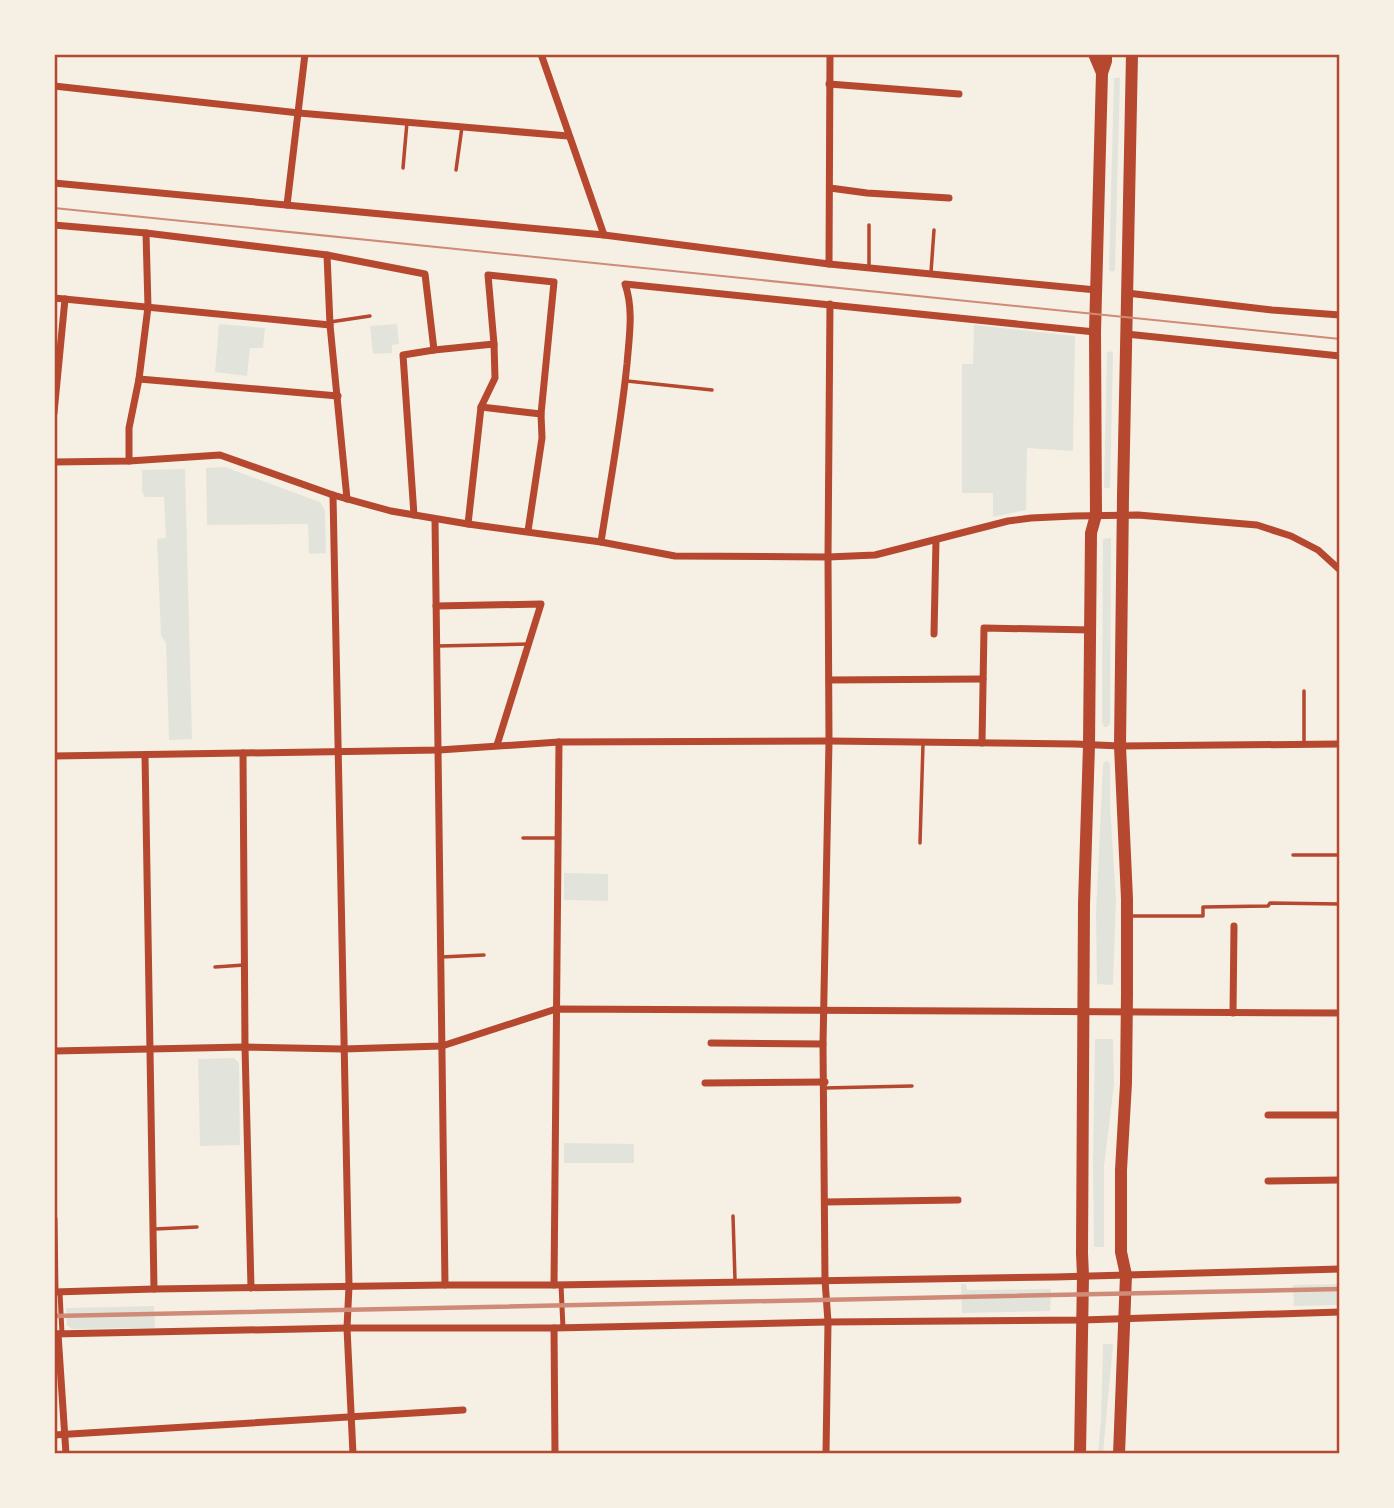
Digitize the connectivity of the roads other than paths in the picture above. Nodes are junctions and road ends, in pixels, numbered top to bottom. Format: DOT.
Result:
graph roads {
  1 [pos="305,54"];
  2 [pos="541,54"];
  3 [pos="830,54"];
  4 [pos="1094,54"];
  5 [pos="1106,54"];
  6 [pos="1134,56"];
  7 [pos="1102,73"];
  8 [pos="829,84"];
  9 [pos="54,86"];
  10 [pos="959,94"];
  11 [pos="299,113"];
  12 [pos="407,122"];
  13 [pos="462,127"];
  14 [pos="568,136"];
  15 [pos="403,168"];
  16 [pos="456,170"];
  17 [pos="54,183"];
  18 [pos="830,187"];
  19 [pos="949,198"];
  20 [pos="287,205"];
  21 [pos="54,225"];
  22 [pos="869,225"];
  23 [pos="934,230"];
  24 [pos="146,233"];
  25 [pos="604,235"];
  26 [pos="327,255"];
  27 [pos="829,264"];
  28 [pos="869,268"];
  29 [pos="931,274"];
  30 [pos="1096,290"];
  31 [pos="1127,293"];
  32 [pos="54,298"];
  33 [pos="65,299"];
  34 [pos="830,304"];
  35 [pos="148,307"];
  36 [pos="1340,315"];
  37 [pos="370,316"];
  38 [pos="330,324"];
  39 [pos="1095,331"];
  40 [pos="1126,334"];
  41 [pos="494,344"];
  42 [pos="434,350"];
  43 [pos="1340,356"];
  44 [pos="139,379"];
  45 [pos="625,381"];
  46 [pos="712,390"];
  47 [pos="338,396"];
  48 [pos="481,407"];
  49 [pos="54,413"];
  50 [pos="541,414"];
  51 [pos="129,461"];
  52 [pos="54,462"];
  53 [pos="333,495"];
  54 [pos="347,499"];
  55 [pos="414,515"];
  56 [pos="1096,515"];
  57 [pos="1123,515"];
  58 [pos="435,519"];
  59 [pos="468,524"];
  60 [pos="528,531"];
  61 [pos="936,540"];
  62 [pos="601,541"];
  63 [pos="828,557"];
  64 [pos="1340,570"];
  65 [pos="436,606"];
  66 [pos="1091,630"];
  67 [pos="934,634"];
  68 [pos="528,644"];
  69 [pos="437,646"];
  70 [pos="983,679"];
  71 [pos="829,680"];
  72 [pos="1304,691"];
  73 [pos="829,741"];
  74 [pos="559,742"];
  75 [pos="923,743"];
  76 [pos="982,743"];
  77 [pos="1340,744"];
  78 [pos="497,745"];
  79 [pos="1089,745"];
  80 [pos="1304,745"];
  81 [pos="1120,746"];
  82 [pos="439,750"];
  83 [pos="339,751"];
  84 [pos="243,753"];
  85 [pos="145,755"];
  86 [pos="54,757"];
  87 [pos="523,838"];
  88 [pos="558,838"];
  89 [pos="920,844"];
  90 [pos="1293,855"];
  91 [pos="1340,855"];
  92 [pos="1340,904"];
  93 [pos="1127,916"];
  94 [pos="1234,926"];
  95 [pos="484,955"];
  96 [pos="441,957"];
  97 [pos="244,965"];
  98 [pos="215,967"];
  99 [pos="556,1009"];
  100 [pos="825,1009"];
  101 [pos="1083,1012"];
  102 [pos="1127,1013"];
  103 [pos="1233,1013"];
  104 [pos="1340,1013"];
  105 [pos="711,1043"];
  106 [pos="823,1044"];
  107 [pos="442,1046"];
  108 [pos="245,1047"];
  109 [pos="149,1049"];
  110 [pos="343,1049"];
  111 [pos="54,1051"];
  112 [pos="705,1083"];
  113 [pos="825,1085"];
  114 [pos="912,1086"];
  115 [pos="1268,1115"];
  116 [pos="1340,1115"];
  117 [pos="1340,1180"];
  118 [pos="1268,1181"];
  119 [pos="958,1200"];
  120 [pos="825,1202"];
  121 [pos="733,1216"];
  122 [pos="54,1219"];
  123 [pos="197,1227"];
  124 [pos="153,1229"];
  125 [pos="1340,1269"];
  126 [pos="1126,1275"];
  127 [pos="1083,1276"];
  128 [pos="825,1280"];
  129 [pos="735,1282"];
  130 [pos="445,1284"];
  131 [pos="558,1285"];
  132 [pos="349,1286"];
  133 [pos="251,1288"];
  134 [pos="154,1289"];
  135 [pos="56,1292"];
  136 [pos="1340,1312"];
  137 [pos="1082,1320"];
  138 [pos="1124,1320"];
  139 [pos="828,1322"];
  140 [pos="347,1328"];
  141 [pos="554,1328"];
  142 [pos="563,1328"];
  143 [pos="58,1334"];
  144 [pos="463,1410"];
  145 [pos="351,1418"];
  146 [pos="65,1434"];
  147 [pos="54,1435"];
  148 [pos="66,1454"];
  149 [pos="353,1454"];
  150 [pos="555,1454"];
  151 [pos="826,1454"];
  152 [pos="1080,1454"];
  153 [pos="1119,1454"];
  1 -- 11 [label="street"];
  2 -- 14 [label="street"];
  3 -- 8 [label="street"];
  4 -- 7 [label="main road"];
  5 -- 7 [label="main road"];
  6 -- 31 [label="main road"];
  7 -- 30 [label="main road"];
  8 -- 10 [label="street"];
  8 -- 18 [label="street"];
  9 -- 11 [label="street"];
  11 -- 12 [label="street"];
  11 -- 20 [label="street"];
  12 -- 13 [label="street"];
  12 -- 15 [label="lane"];
  13 -- 14 [label="street"];
  13 -- 16 [label="lane"];
  14 -- 25 [label="street"];
  17 -- 20 [label="street"];
  18 -- 19 [label="street"];
  18 -- 27 [label="street"];
  20 -- 25 [label="street"];
  21 -- 24 [label="street"];
  22 -- 28 [label="lane"];
  23 -- 29 [label="lane"];
  24 -- 26 [label="street"];
  24 -- 35 [label="street"];
  25 -- 27 [label="street"];
  26 -- 38 [label="street"];
  26 -- 42 [label="street"];
  27 -- 28 [label="street"];
  28 -- 29 [label="street"];
  29 -- 30 [label="street"];
  30 -- 39 [label="main road"];
  31 -- 36 [label="street"];
  31 -- 40 [label="main road"];
  32 -- 33 [label="street"];
  33 -- 35 [label="street"];
  33 -- 49 [label="street"];
  34 -- 39 [label="street"];
  34 -- 45 [label="street"];
  34 -- 63 [label="street"];
  35 -- 38 [label="street"];
  35 -- 44 [label="street"];
  37 -- 38 [label="lane"];
  38 -- 47 [label="street"];
  39 -- 56 [label="main road"];
  40 -- 43 [label="street"];
  40 -- 57 [label="main road"];
  41 -- 42 [label="street"];
  41 -- 48 [label="street"];
  41 -- 50 [label="street"];
  42 -- 55 [label="street"];
  44 -- 47 [label="street"];
  44 -- 51 [label="street"];
  45 -- 46 [label="lane"];
  45 -- 62 [label="street"];
  47 -- 54 [label="street"];
  48 -- 50 [label="street"];
  48 -- 59 [label="street"];
  50 -- 60 [label="street"];
  51 -- 52 [label="street"];
  51 -- 53 [label="street"];
  53 -- 54 [label="street"];
  53 -- 83 [label="street"];
  54 -- 55 [label="street"];
  55 -- 58 [label="street"];
  56 -- 57 [label="street"];
  56 -- 61 [label="street"];
  56 -- 66 [label="main road"];
  57 -- 64 [label="street"];
  57 -- 81 [label="main road"];
  58 -- 59 [label="street"];
  58 -- 65 [label="street"];
  59 -- 60 [label="street"];
  60 -- 62 [label="street"];
  61 -- 63 [label="street"];
  61 -- 67 [label="street"];
  62 -- 63 [label="street"];
  63 -- 71 [label="street"];
  65 -- 68 [label="street"];
  65 -- 69 [label="street"];
  66 -- 70 [label="street"];
  66 -- 79 [label="main road"];
  68 -- 69 [label="lane"];
  68 -- 78 [label="street"];
  69 -- 82 [label="street"];
  70 -- 71 [label="street"];
  70 -- 76 [label="street"];
  71 -- 73 [label="street"];
  72 -- 80 [label="lane"];
  73 -- 74 [label="street"];
  73 -- 75 [label="street"];
  73 -- 100 [label="street"];
  74 -- 78 [label="street"];
  74 -- 88 [label="street"];
  75 -- 76 [label="street"];
  75 -- 89 [label="lane"];
  76 -- 79 [label="street"];
  77 -- 80 [label="street"];
  78 -- 82 [label="street"];
  79 -- 81 [label="street"];
  79 -- 101 [label="main road"];
  80 -- 81 [label="street"];
  81 -- 93 [label="main road"];
  82 -- 83 [label="street"];
  82 -- 96 [label="street"];
  83 -- 84 [label="street"];
  83 -- 110 [label="street"];
  84 -- 85 [label="street"];
  84 -- 97 [label="street"];
  85 -- 86 [label="street"];
  85 -- 109 [label="street"];
  87 -- 88 [label="lane"];
  88 -- 99 [label="street"];
  90 -- 91 [label="lane"];
  92 -- 93 [label="lane"];
  93 -- 102 [label="main road"];
  94 -- 103 [label="street"];
  95 -- 96 [label="lane"];
  96 -- 107 [label="street"];
  97 -- 98 [label="lane"];
  97 -- 108 [label="street"];
  99 -- 100 [label="street"];
  99 -- 107 [label="street"];
  99 -- 131 [label="street"];
  100 -- 101 [label="street"];
  100 -- 106 [label="street"];
  101 -- 102 [label="street"];
  101 -- 127 [label="main road"];
  102 -- 103 [label="street"];
  102 -- 126 [label="main road"];
  103 -- 104 [label="street"];
  105 -- 106 [label="street"];
  106 -- 113 [label="street"];
  107 -- 110 [label="street"];
  107 -- 130 [label="street"];
  108 -- 109 [label="street"];
  108 -- 110 [label="street"];
  108 -- 133 [label="street"];
  109 -- 111 [label="street"];
  109 -- 124 [label="street"];
  110 -- 132 [label="street"];
  112 -- 113 [label="street"];
  113 -- 114 [label="lane"];
  113 -- 120 [label="street"];
  115 -- 116 [label="street"];
  117 -- 118 [label="street"];
  119 -- 120 [label="street"];
  120 -- 128 [label="street"];
  121 -- 129 [label="lane"];
  122 -- 135 [label="street"];
  123 -- 124 [label="lane"];
  124 -- 134 [label="street"];
  125 -- 126 [label="street"];
  126 -- 127 [label="street"];
  126 -- 138 [label="main road"];
  127 -- 128 [label="street"];
  127 -- 137 [label="main road"];
  128 -- 129 [label="street"];
  128 -- 139 [label="street"];
  129 -- 131 [label="street"];
  130 -- 131 [label="street"];
  130 -- 132 [label="street"];
  131 -- 142 [label="street"];
  132 -- 133 [label="street"];
  132 -- 140 [label="street"];
  133 -- 134 [label="street"];
  134 -- 135 [label="street"];
  135 -- 143 [label="street"];
  136 -- 138 [label="street"];
  137 -- 138 [label="street"];
  137 -- 139 [label="street"];
  137 -- 152 [label="main road"];
  138 -- 153 [label="main road"];
  139 -- 142 [label="street"];
  139 -- 151 [label="street"];
  140 -- 141 [label="street"];
  140 -- 143 [label="street"];
  140 -- 145 [label="street"];
  141 -- 142 [label="street"];
  141 -- 150 [label="street"];
  143 -- 146 [label="street"];
  144 -- 145 [label="street"];
  145 -- 146 [label="street"];
  145 -- 149 [label="street"];
  146 -- 147 [label="street"];
  146 -- 148 [label="street"];
}
